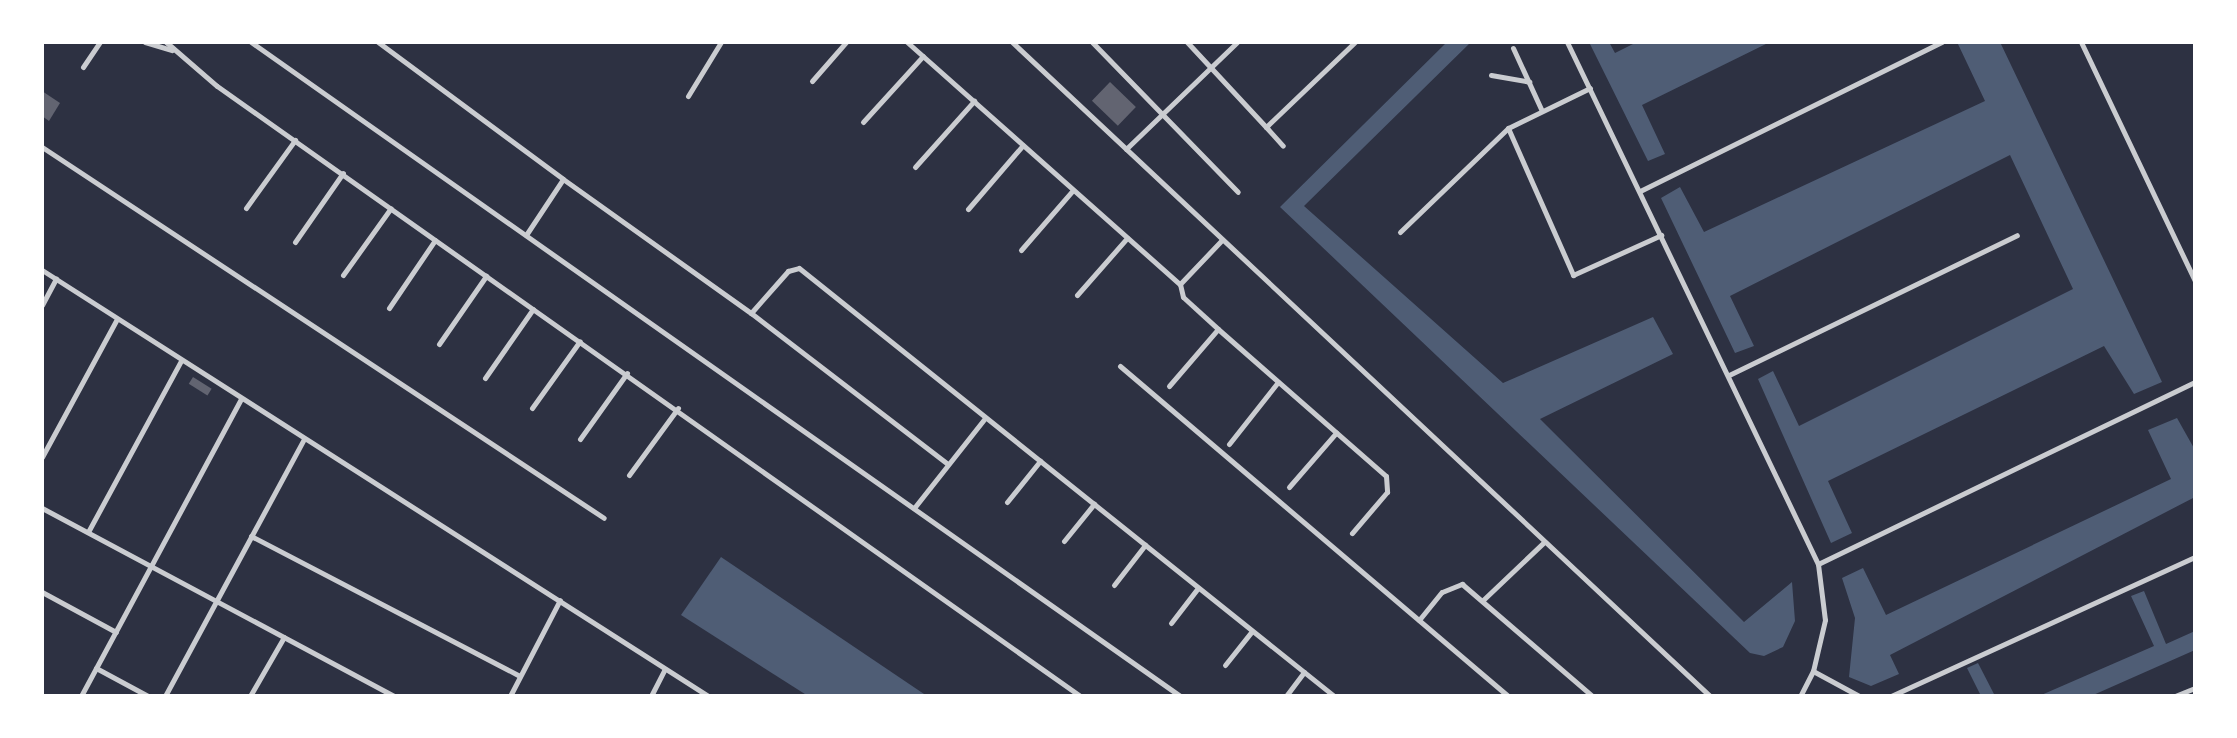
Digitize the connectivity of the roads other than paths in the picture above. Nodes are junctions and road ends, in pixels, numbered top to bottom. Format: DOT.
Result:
graph roads {
  1 [pos="100,42"];
  2 [pos="145,42"];
  3 [pos="166,42"];
  4 [pos="251,42"];
  5 [pos="378,42"];
  6 [pos="721,42"];
  7 [pos="846,42"];
  8 [pos="907,42"];
  9 [pos="1012,42"];
  10 [pos="1092,42"];
  11 [pos="1187,42"];
  12 [pos="1237,42"];
  13 [pos="1355,42"];
  14 [pos="1567,42"];
  15 [pos="1942,42"];
  16 [pos="2081,42"];
  17 [pos="1513,48"];
  18 [pos="173,50"];
  19 [pos="923,56"];
  20 [pos="83,67"];
  21 [pos="1210,68"];
  22 [pos="1491,75"];
  23 [pos="812,81"];
  24 [pos="1529,82"];
  25 [pos="1590,88"];
  26 [pos="688,96"];
  27 [pos="974,101"];
  28 [pos="1542,111"];
  29 [pos="1160,113"];
  30 [pos="863,122"];
  31 [pos="1266,127"];
  32 [pos="1508,128"];
  33 [pos="295,140"];
  34 [pos="1023,145"];
  35 [pos="1283,146"];
  36 [pos="42,147"];
  37 [pos="1126,149"];
  38 [pos="915,167"];
  39 [pos="343,173"];
  40 [pos="563,179"];
  41 [pos="1073,190"];
  42 [pos="1640,191"];
  43 [pos="1238,192"];
  44 [pos="246,208"];
  45 [pos="391,208"];
  46 [pos="968,209"];
  47 [pos="1400,232"];
  48 [pos="526,235"];
  49 [pos="1661,235"];
  50 [pos="2017,235"];
  51 [pos="1127,238"];
  52 [pos="435,240"];
  53 [pos="1221,241"];
  54 [pos="295,242"];
  55 [pos="1021,250"];
  56 [pos="42,270"];
  57 [pos="343,275"];
  58 [pos="486,276"];
  59 [pos="56,279"];
  60 [pos="2195,281"];
  61 [pos="1180,284"];
  62 [pos="1077,295"];
  63 [pos="42,305"];
  64 [pos="389,308"];
  65 [pos="533,309"];
  66 [pos="751,313"];
  67 [pos="117,319"];
  68 [pos="1218,329"];
  69 [pos="580,341"];
  70 [pos="439,344"];
  71 [pos="181,361"];
  72 [pos="1120,366"];
  73 [pos="627,373"];
  74 [pos="1729,375"];
  75 [pos="485,378"];
  76 [pos="1278,382"];
  77 [pos="2195,382"];
  78 [pos="1169,386"];
  79 [pos="241,399"];
  80 [pos="532,408"];
  81 [pos="678,408"];
  82 [pos="985,418"];
  83 [pos="1336,433"];
  84 [pos="304,439"];
  85 [pos="580,439"];
  86 [pos="1229,444"];
  87 [pos="42,457"];
  88 [pos="1040,461"];
  89 [pos="948,464"];
  90 [pos="629,475"];
  91 [pos="1289,487"];
  92 [pos="1007,502"];
  93 [pos="1094,504"];
  94 [pos="42,508"];
  95 [pos="914,508"];
  96 [pos="604,518"];
  97 [pos="88,532"];
  98 [pos="1352,533"];
  99 [pos="251,536"];
  100 [pos="1064,541"];
  101 [pos="1543,543"];
  102 [pos="1145,545"];
  103 [pos="2195,557"];
  104 [pos="1818,564"];
  105 [pos="153,567"];
  106 [pos="1114,585"];
  107 [pos="1198,588"];
  108 [pos="42,592"];
  109 [pos="560,600"];
  110 [pos="1483,600"];
  111 [pos="216,602"];
  112 [pos="1419,620"];
  113 [pos="1171,623"];
  114 [pos="1252,631"];
  115 [pos="116,632"];
  116 [pos="284,637"];
  117 [pos="1225,665"];
  118 [pos="96,668"];
  119 [pos="665,669"];
  120 [pos="1813,671"];
  121 [pos="1304,672"];
  122 [pos="520,676"];
  123 [pos="2195,688"];
  124 [pos="1588,695"];
  125 [pos="81,696"];
  126 [pos="148,696"];
  127 [pos="165,696"];
  128 [pos="250,696"];
  129 [pos="394,696"];
  130 [pos="510,696"];
  131 [pos="651,696"];
  132 [pos="708,696"];
  133 [pos="1080,696"];
  134 [pos="1180,696"];
  135 [pos="1286,696"];
  136 [pos="1334,696"];
  137 [pos="1508,696"];
  138 [pos="1710,696"];
  139 [pos="1800,696"];
  140 [pos="1859,696"];
  141 [pos="1891,696"];
  142 [pos="2175,696"];
  1 -- 20 [label="street"];
  2 -- 18 [label="street"];
  3 -- 18 [label="street"];
  4 -- 48 [label="street"];
  5 -- 40 [label="street"];
  6 -- 26 [label="street"];
  7 -- 23 [label="street"];
  8 -- 19 [label="street"];
  9 -- 37 [label="street"];
  10 -- 29 [label="street"];
  11 -- 21 [label="street"];
  12 -- 21 [label="street"];
  13 -- 31 [label="street"];
  14 -- 25 [label="street"];
  15 -- 42 [label="street"];
  16 -- 60 [label="street"];
  17 -- 24 [label="street"];
  18 -- 33 [label="street"];
  19 -- 27 [label="street"];
  19 -- 30 [label="street"];
  21 -- 29 [label="street"];
  21 -- 31 [label="street"];
  22 -- 24 [label="street"];
  24 -- 28 [label="street"];
  25 -- 28 [label="street"];
  25 -- 42 [label="street"];
  27 -- 34 [label="street"];
  27 -- 38 [label="street"];
  28 -- 32 [label="street"];
  29 -- 37 [label="street"];
  29 -- 43 [label="street"];
  31 -- 35 [label="street"];
  32 -- 47 [label="street"];
  32 -- 49 [label="street"];
  33 -- 39 [label="street"];
  33 -- 44 [label="street"];
  34 -- 41 [label="street"];
  34 -- 46 [label="street"];
  36 -- 96 [label="street"];
  37 -- 53 [label="street"];
  39 -- 45 [label="street"];
  39 -- 54 [label="street"];
  40 -- 48 [label="street"];
  40 -- 66 [label="street"];
  41 -- 51 [label="street"];
  41 -- 55 [label="street"];
  42 -- 49 [label="street"];
  45 -- 52 [label="street"];
  45 -- 57 [label="street"];
  48 -- 95 [label="street"];
  49 -- 74 [label="street"];
  50 -- 74 [label="street"];
  51 -- 61 [label="street"];
  51 -- 62 [label="street"];
  52 -- 58 [label="street"];
  52 -- 64 [label="street"];
  53 -- 61 [label="street"];
  53 -- 101 [label="street"];
  56 -- 59 [label="street"];
  58 -- 65 [label="street"];
  58 -- 70 [label="street"];
  59 -- 63 [label="street"];
  59 -- 67 [label="street"];
  61 -- 68 [label="street"];
  65 -- 69 [label="street"];
  65 -- 75 [label="street"];
  66 -- 82 [label="street"];
  66 -- 89 [label="street"];
  67 -- 71 [label="street"];
  67 -- 87 [label="street"];
  68 -- 76 [label="street"];
  68 -- 78 [label="street"];
  69 -- 73 [label="street"];
  69 -- 80 [label="street"];
  71 -- 79 [label="street"];
  71 -- 97 [label="street"];
  72 -- 112 [label="street"];
  73 -- 81 [label="street"];
  73 -- 85 [label="street"];
  74 -- 104 [label="street"];
  76 -- 83 [label="street"];
  76 -- 86 [label="street"];
  77 -- 104 [label="street"];
  79 -- 84 [label="street"];
  79 -- 105 [label="street"];
  81 -- 90 [label="street"];
  81 -- 133 [label="street"];
  82 -- 88 [label="street"];
  82 -- 89 [label="street"];
  83 -- 91 [label="street"];
  83 -- 98 [label="street"];
  84 -- 99 [label="street"];
  84 -- 109 [label="street"];
  88 -- 92 [label="street"];
  88 -- 93 [label="street"];
  89 -- 95 [label="street"];
  93 -- 100 [label="street"];
  93 -- 102 [label="street"];
  94 -- 97 [label="street"];
  95 -- 134 [label="street"];
  97 -- 105 [label="street"];
  99 -- 111 [label="street"];
  99 -- 122 [label="street"];
  101 -- 110 [label="street"];
  101 -- 138 [label="street"];
  102 -- 106 [label="street"];
  102 -- 107 [label="street"];
  103 -- 141 [label="street"];
  104 -- 120 [label="street"];
  105 -- 111 [label="street"];
  105 -- 115 [label="street"];
  107 -- 113 [label="street"];
  107 -- 114 [label="street"];
  108 -- 115 [label="street"];
  109 -- 119 [label="street"];
  109 -- 122 [label="street"];
  110 -- 112 [label="street"];
  110 -- 124 [label="street"];
  111 -- 116 [label="street"];
  111 -- 127 [label="street"];
  112 -- 137 [label="street"];
  114 -- 117 [label="street"];
  114 -- 121 [label="street"];
  115 -- 118 [label="street"];
  116 -- 128 [label="street"];
  116 -- 129 [label="street"];
  118 -- 125 [label="street"];
  118 -- 126 [label="street"];
  119 -- 131 [label="street"];
  119 -- 132 [label="street"];
  120 -- 139 [label="street"];
  120 -- 140 [label="street"];
  121 -- 135 [label="street"];
  121 -- 136 [label="street"];
  122 -- 130 [label="street"];
  123 -- 142 [label="street"];
}
